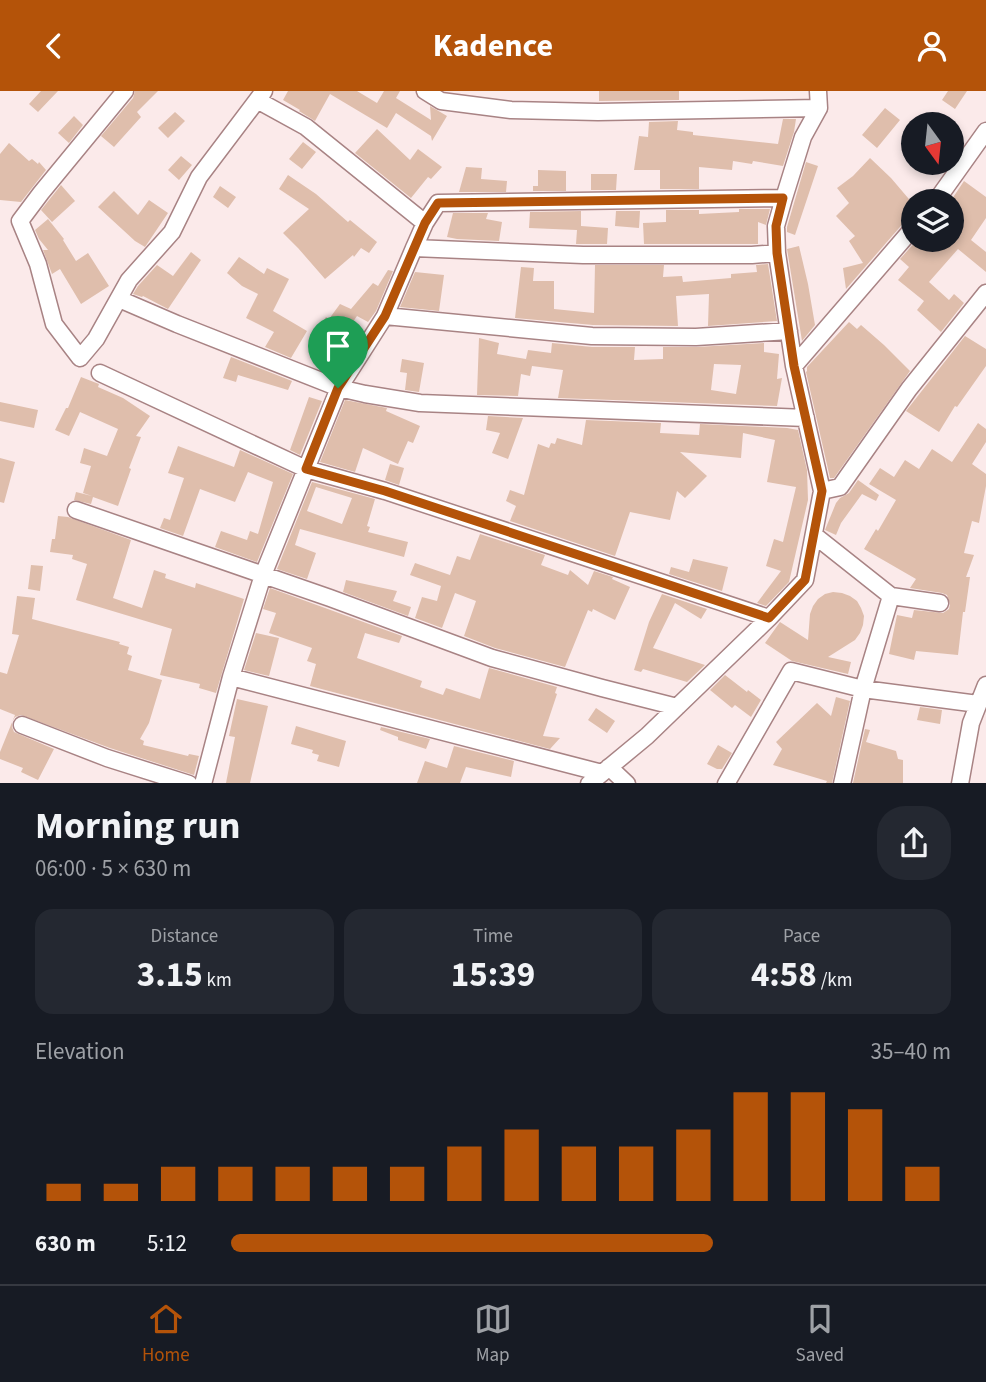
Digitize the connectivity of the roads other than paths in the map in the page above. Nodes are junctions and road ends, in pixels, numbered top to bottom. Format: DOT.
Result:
graph roads {
  1 [pos="125,91"];
  2 [pos="425,91"];
  3 [pos="818,91"];
  4 [pos="260,96"];
  5 [pos="819,108"];
  6 [pos="986,131"];
  7 [pos="945,189"];
  8 [pos="783,198"];
  9 [pos="425,223"];
  10 [pos="901,242"];
  11 [pos="414,248"];
  12 [pos="777,253"];
  13 [pos="986,293"];
  14 [pos="119,299"];
  15 [pos="385,316"];
  16 [pos="789,331"];
  17 [pos="794,366"];
  18 [pos="100,373"];
  19 [pos="338,388"];
  20 [pos="806,418"];
  21 [pos="306,469"];
  22 [pos="822,491"];
  23 [pos="76,510"];
  24 [pos="814,535"];
  25 [pos="263,576"];
  26 [pos="891,596"];
  27 [pos="940,603"];
  28 [pos="769,618"];
  29 [pos="231,677"];
  30 [pos="986,685"];
  31 [pos="863,689"];
  32 [pos="978,704"];
  33 [pos="677,707"];
  34 [pos="22,725"];
  35 [pos="606,770"];
  36 [pos="189,783"];
  37 [pos="203,783"];
  38 [pos="589,783"];
  39 [pos="626,783"];
  40 [pos="726,783"];
  41 [pos="842,783"];
  42 [pos="960,783"];
  1 -- 14 [label="street"];
  2 -- 5 [label="street"];
  3 -- 5 [label="street"];
  4 -- 9 [label="street"];
  4 -- 14 [label="street"];
  5 -- 8 [label="street"];
  6 -- 7 [label="street"];
  8 -- 9 [label="street"];
  8 -- 12 [label="street"];
  9 -- 11 [label="street"];
  10 -- 17 [label="street"];
  11 -- 12 [label="street"];
  11 -- 15 [label="street"];
  12 -- 16 [label="street"];
  13 -- 22 [label="street"];
  14 -- 19 [label="street"];
  15 -- 16 [label="street"];
  15 -- 19 [label="street"];
  16 -- 17 [label="street"];
  17 -- 20 [label="street"];
  18 -- 21 [label="street"];
  19 -- 20 [label="street"];
  19 -- 21 [label="street"];
  20 -- 22 [label="street"];
  21 -- 25 [label="street"];
  21 -- 28 [label="street"];
  22 -- 24 [label="street"];
  23 -- 25 [label="street"];
  24 -- 26 [label="street"];
  24 -- 28 [label="street"];
  25 -- 29 [label="street"];
  25 -- 33 [label="street"];
  26 -- 27 [label="street"];
  26 -- 31 [label="street"];
  28 -- 33 [label="street"];
  29 -- 35 [label="street"];
  29 -- 37 [label="street"];
  30 -- 32 [label="street"];
  31 -- 32 [label="street"];
  31 -- 40 [label="street"];
  31 -- 41 [label="street"];
  32 -- 42 [label="street"];
  33 -- 35 [label="street"];
  34 -- 36 [label="street"];
  35 -- 38 [label="street"];
  35 -- 39 [label="street"];
}
